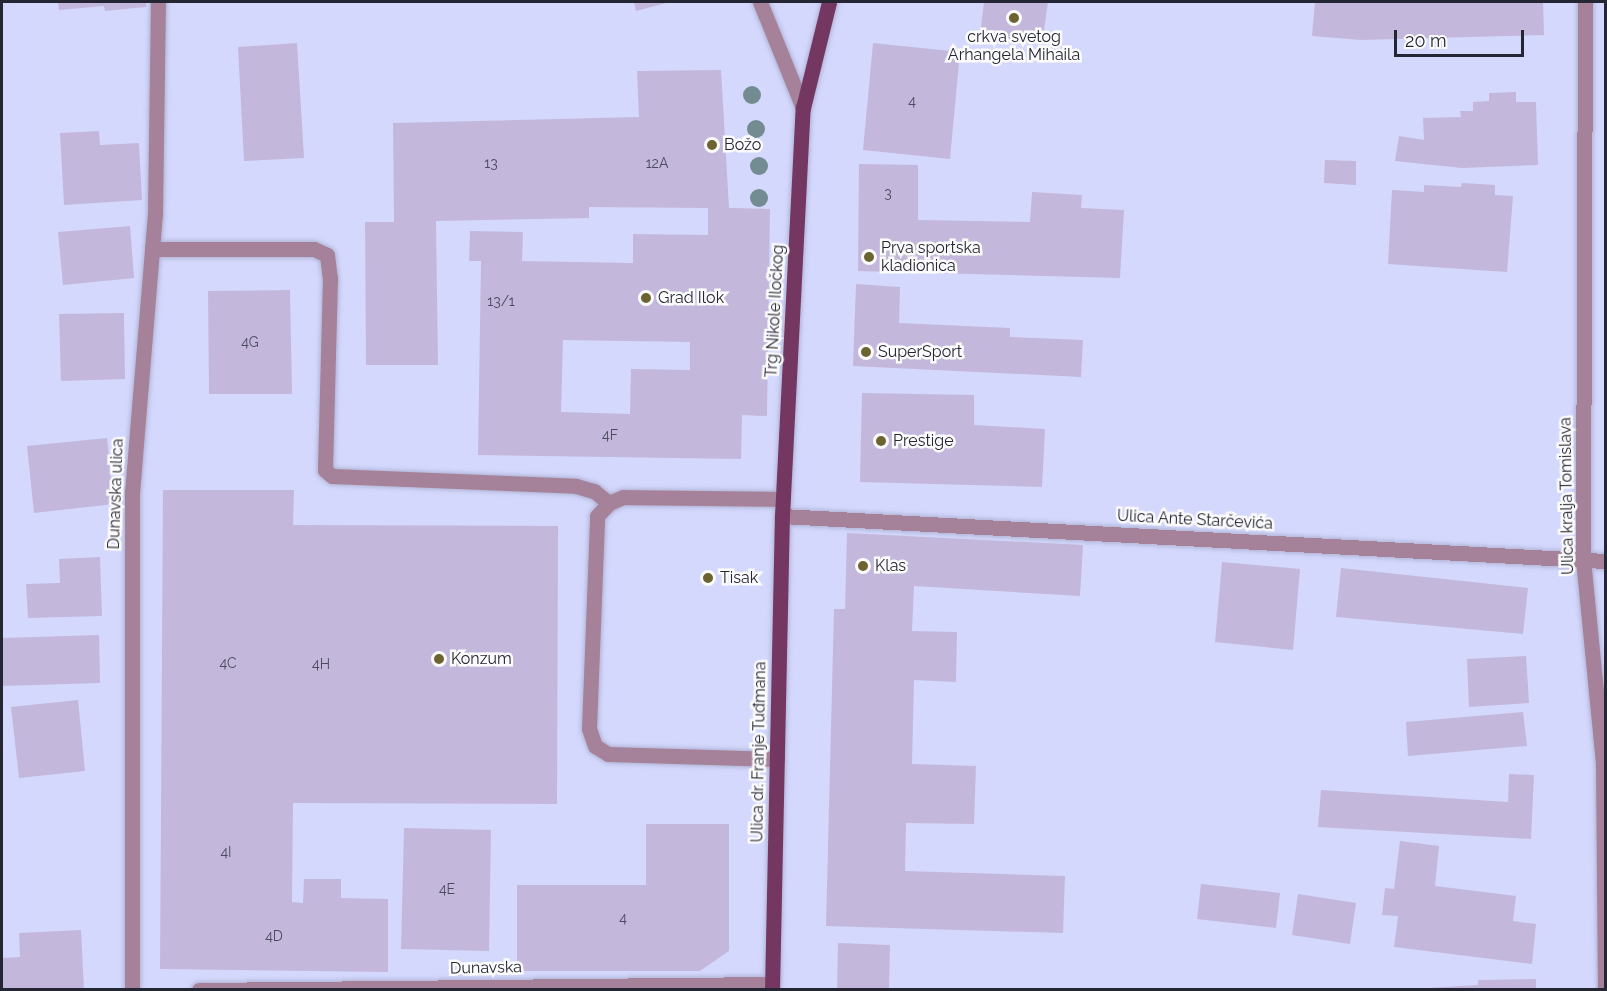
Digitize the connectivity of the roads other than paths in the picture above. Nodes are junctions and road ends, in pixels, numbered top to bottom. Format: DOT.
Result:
graph roads {
  1 [pos="158,2"];
  2 [pos="760,2"];
  3 [pos="829,2"];
  4 [pos="1585,2"];
  5 [pos="803,108"];
  6 [pos="152,249"];
  7 [pos="783,498"];
  8 [pos="609,503"];
  9 [pos="782,516"];
  10 [pos="1583,559"];
  11 [pos="1605,561"];
  12 [pos="777,759"];
  13 [pos="772,987"];
  14 [pos="132,990"];
  15 [pos="200,990"];
  16 [pos="1605,990"];
  1 -- 6 [label="street, Dunavska ulica"];
  2 -- 5 [label="street, Trg Nikole Iločkog"];
  3 -- 5 [label="main road, Trg Nikole Iločkog"];
  4 -- 10 [label="street, Ulica kralja Tomislava"];
  5 -- 7 [label="main road, Trg Nikole Iločkog"];
  6 -- 8 [label="street"];
  6 -- 14 [label="street, Dunavska ulica"];
  7 -- 8 [label="street"];
  7 -- 9 [label="main road, Trg Nikole Iločkog"];
  8 -- 12 [label="street"];
  9 -- 10 [label="street, Ulica Ante Starčevića"];
  9 -- 12 [label="main road, Ulica dr. Franje Tuđmana"];
  10 -- 11 [label="street, Ulica Ante Starčevića"];
  10 -- 16 [label="street, Ulica kralja Tomislava"];
  12 -- 13 [label="main road, Ulica dr. Franje Tuđmana"];
  13 -- 15 [label="street, Dunavska"];
}
